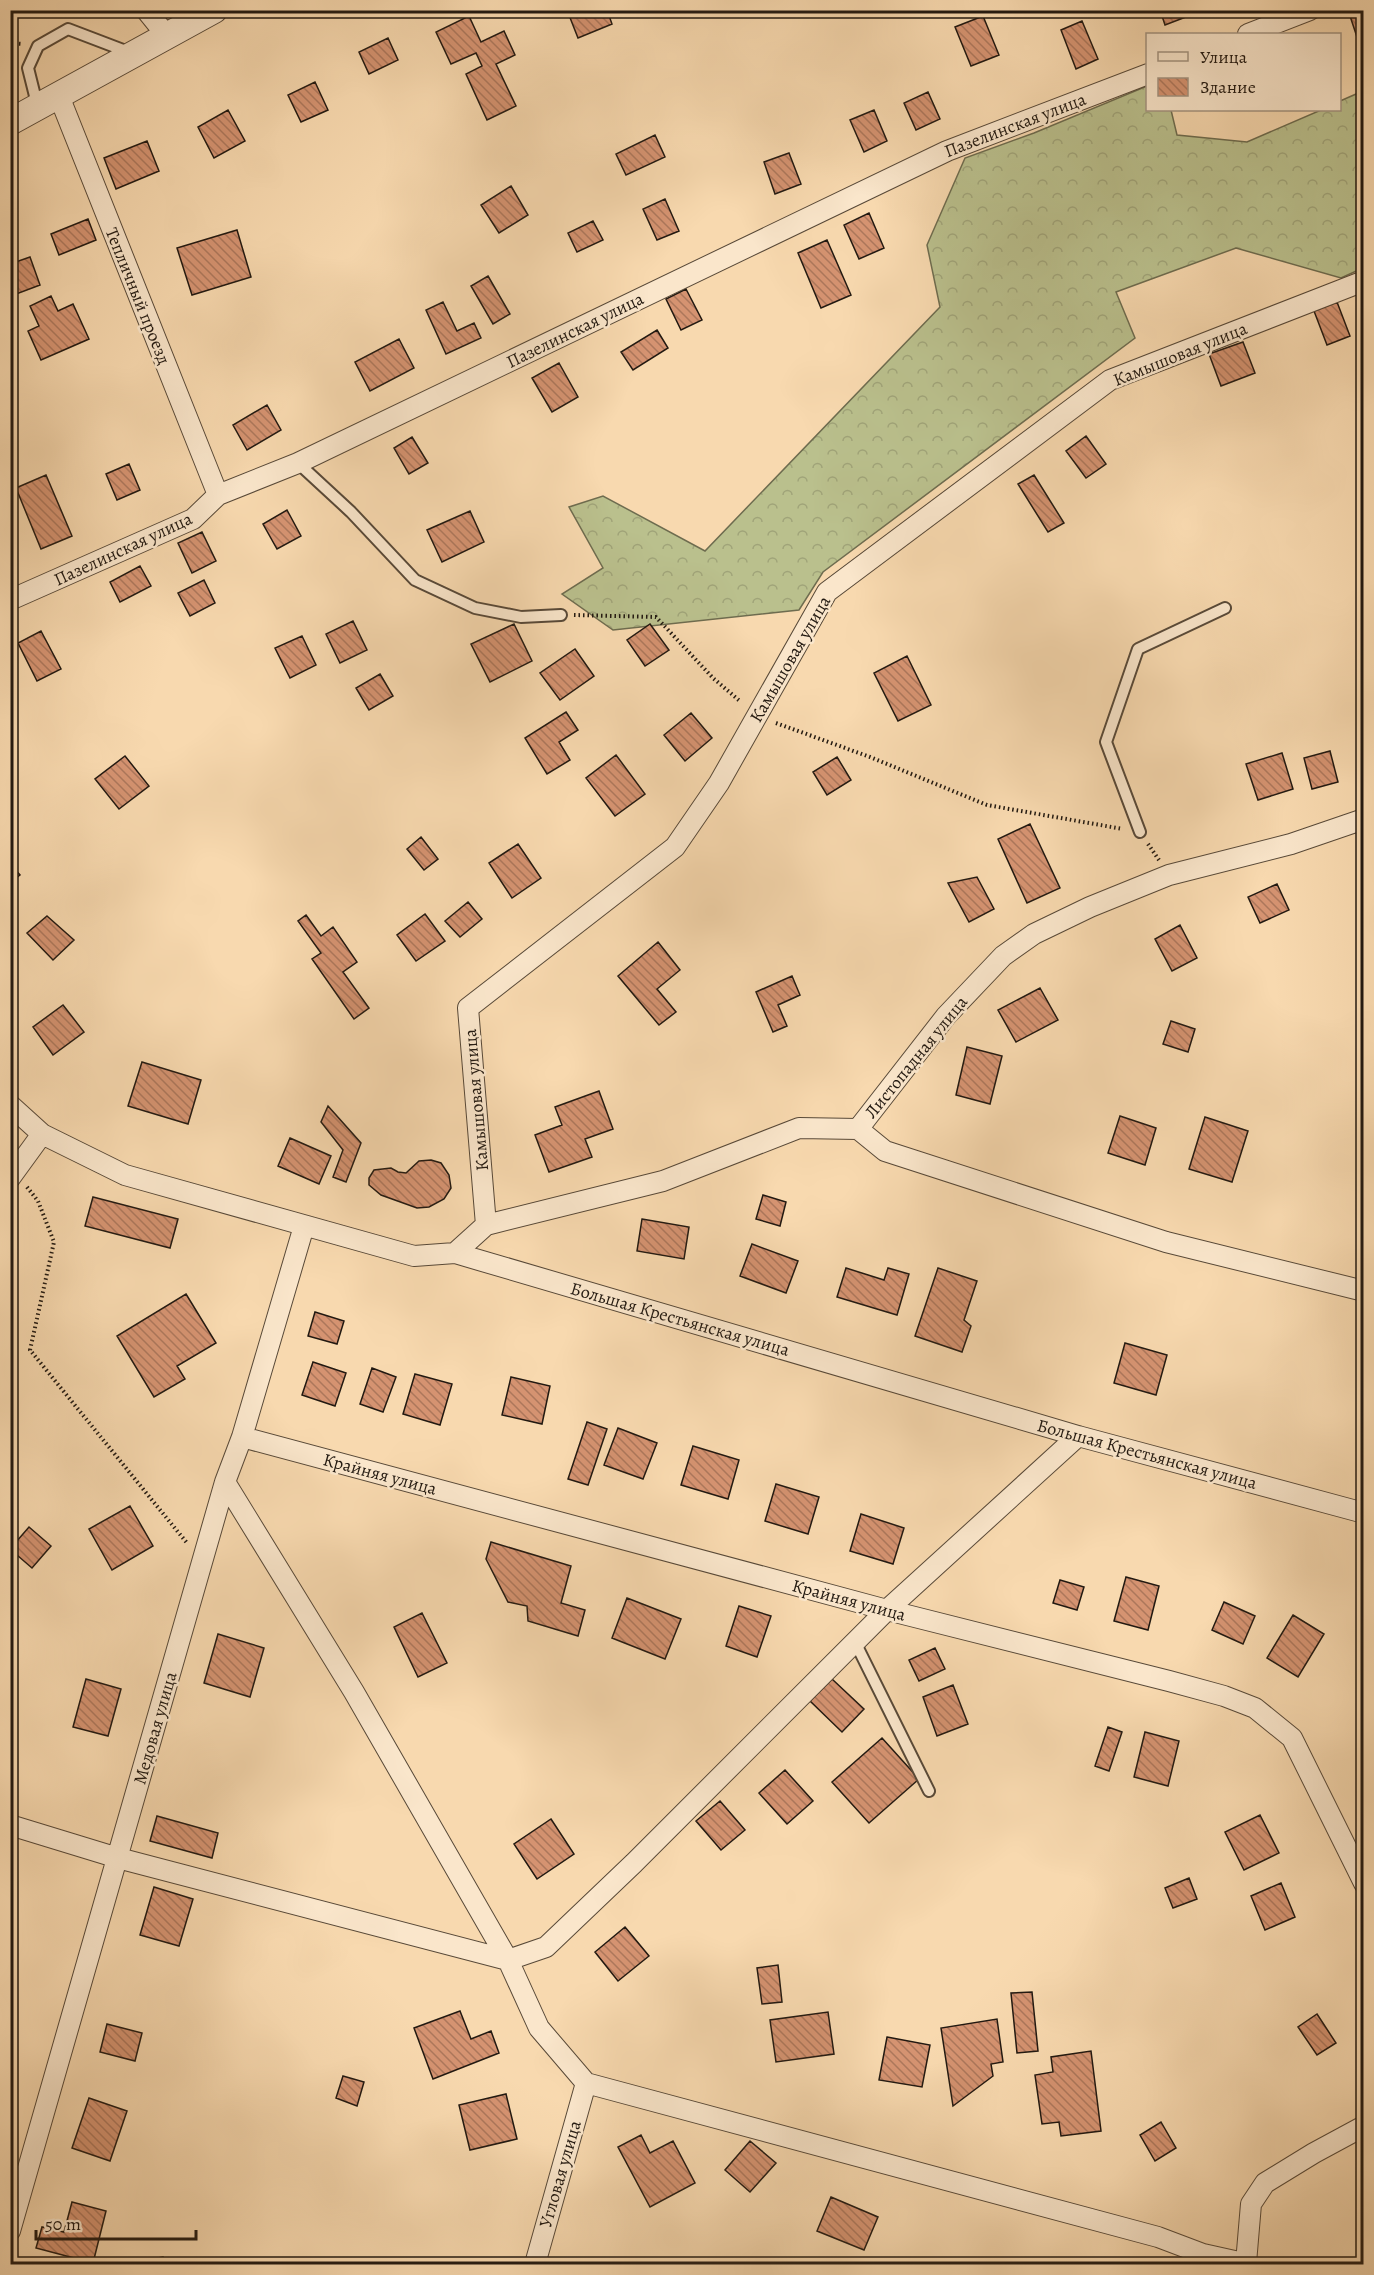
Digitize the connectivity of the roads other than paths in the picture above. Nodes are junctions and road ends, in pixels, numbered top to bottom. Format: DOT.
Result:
graph roads {
  1 [pos="146,10"];
  2 [pos="214,10"];
  3 [pos="1310,10"];
  4 [pos="1251,33"];
  5 [pos="167,36"];
  6 [pos="134,54"];
  7 [pos="1146,75"];
  8 [pos="48,102"];
  9 [pos="10,122"];
  10 [pos="1364,281"];
  11 [pos="298,463"];
  12 [pos="218,495"];
  13 [pos="10,600"];
  14 [pos="1225,608"];
  15 [pos="561,615"];
  16 [pos="1364,819"];
  17 [pos="1140,832"];
  18 [pos="10,1106"];
  19 [pos="858,1129"];
  20 [pos="42,1134"];
  21 [pos="13,1174"];
  22 [pos="304,1226"];
  23 [pos="486,1226"];
  24 [pos="455,1252"];
  25 [pos="1364,1291"];
  26 [pos="1078,1436"];
  27 [pos="242,1437"];
  28 [pos="225,1482"];
  29 [pos="1364,1513"];
  30 [pos="887,1611"];
  31 [pos="855,1642"];
  32 [pos="929,1791"];
  33 [pos="10,1825"];
  34 [pos="118,1858"];
  35 [pos="1364,1883"];
  36 [pos="508,1960"];
  37 [pos="586,2083"];
  38 [pos="1364,2126"];
  39 [pos="10,2231"];
  40 [pos="1247,2264"];
  41 [pos="535,2265"];
  1 -- 5 [label="street"];
  2 -- 5 [label="street"];
  3 -- 4 [label="street"];
  5 -- 6 [label="street"];
  6 -- 8 [label="street"];
  6 -- 8 [label="lane"];
  7 -- 11 [label="street, Пазелинская улица"];
  8 -- 9 [label="street"];
  8 -- 12 [label="street, Тепличный проезд"];
  10 -- 23 [label="street, Камышовая улица"];
  11 -- 12 [label="street, Пазелинская улица"];
  11 -- 15 [label="lane"];
  12 -- 13 [label="street, Пазелинская улица"];
  14 -- 17 [label="lane"];
  16 -- 19 [label="street, Листопадная улица"];
  18 -- 20 [label="street, Большая Крестьянская улица"];
  19 -- 23 [label="street, Листопадная улица"];
  19 -- 25 [label="street"];
  20 -- 21 [label="street"];
  20 -- 22 [label="street, Большая Крестьянская улица"];
  22 -- 24 [label="street, Большая Крестьянская улица"];
  22 -- 27 [label="street, Медовая улица"];
  23 -- 24 [label="street, Листопадная улица"];
  24 -- 26 [label="street, Большая Крестьянская улица"];
  26 -- 29 [label="street, Большая Крестьянская улица"];
  26 -- 30 [label="street"];
  27 -- 28 [label="street, Медовая улица"];
  27 -- 30 [label="street, Крайняя улица"];
  28 -- 34 [label="street, Медовая улица"];
  28 -- 36 [label="street"];
  30 -- 31 [label="street"];
  30 -- 35 [label="street, Крайняя улица"];
  31 -- 32 [label="lane"];
  31 -- 36 [label="street"];
  33 -- 34 [label="street"];
  34 -- 36 [label="street"];
  34 -- 39 [label="street, Медовая улица"];
  36 -- 37 [label="street"];
  37 -- 40 [label="street"];
  37 -- 41 [label="street, Угловая улица"];
  38 -- 40 [label="street"];
}
